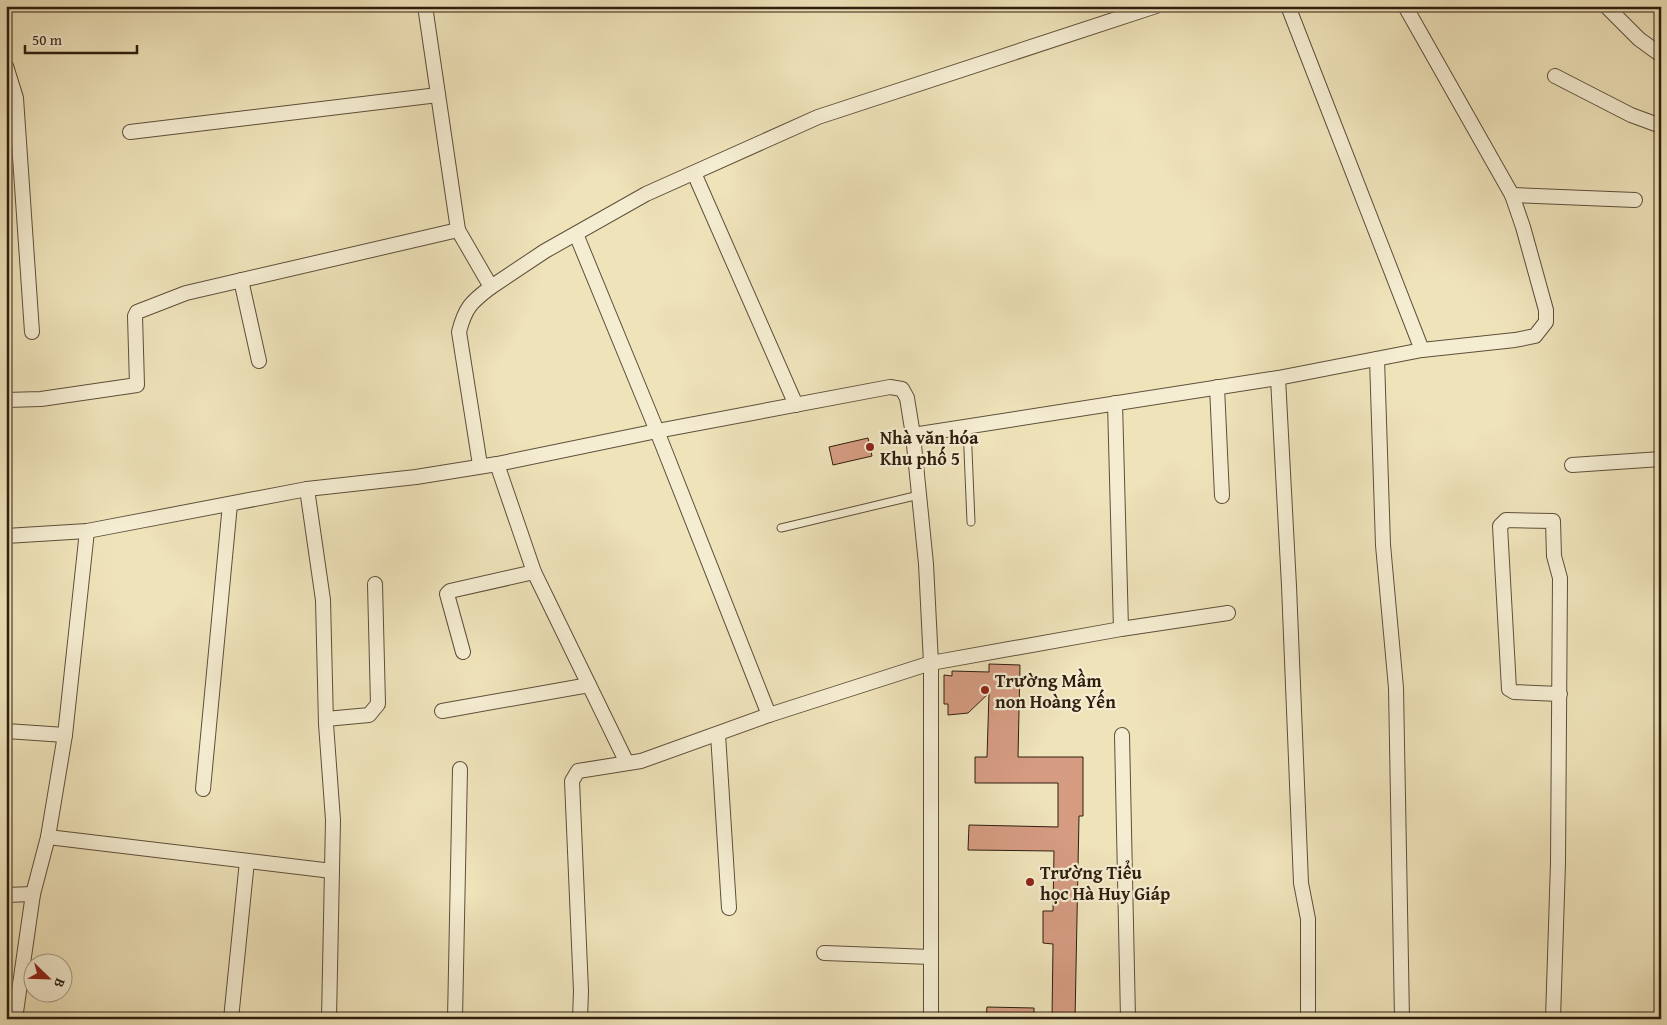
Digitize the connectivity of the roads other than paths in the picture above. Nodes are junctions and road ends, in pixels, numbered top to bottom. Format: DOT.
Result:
graph roads {
  1 [pos="425,6"];
  2 [pos="1156,6"];
  3 [pos="1288,6"];
  4 [pos="1405,6"];
  5 [pos="1606,6"];
  6 [pos="1661,55"];
  7 [pos="6,66"];
  8 [pos="1555,76"];
  9 [pos="438,95"];
  10 [pos="1661,126"];
  11 [pos="130,132"];
  12 [pos="694,173"];
  13 [pos="1512,195"];
  14 [pos="1635,200"];
  15 [pos="458,230"];
  16 [pos="576,234"];
  17 [pos="241,280"];
  18 [pos="491,287"];
  19 [pos="32,332"];
  20 [pos="1422,350"];
  21 [pos="1377,359"];
  22 [pos="258,361"];
  23 [pos="1278,378"];
  24 [pos="1217,387"];
  25 [pos="6,400"];
  26 [pos="1115,402"];
  27 [pos="796,405"];
  28 [pos="968,426"];
  29 [pos="657,431"];
  30 [pos="914,435"];
  31 [pos="1661,459"];
  32 [pos="497,464"];
  33 [pos="480,465"];
  34 [pos="1572,465"];
  35 [pos="307,489"];
  36 [pos="919,494"];
  37 [pos="1222,496"];
  38 [pos="230,504"];
  39 [pos="971,522"];
  40 [pos="781,528"];
  41 [pos="87,531"];
  42 [pos="6,536"];
  43 [pos="534,572"];
  44 [pos="375,584"];
  45 [pos="1228,613"];
  46 [pos="1121,629"];
  47 [pos="463,652"];
  48 [pos="932,663"];
  49 [pos="589,685"];
  50 [pos="1560,694"];
  51 [pos="442,712"];
  52 [pos="770,715"];
  53 [pos="326,719"];
  54 [pos="6,731"];
  55 [pos="718,734"];
  56 [pos="65,735"];
  57 [pos="1122,735"];
  58 [pos="627,763"];
  59 [pos="460,769"];
  60 [pos="203,789"];
  61 [pos="48,837"];
  62 [pos="247,861"];
  63 [pos="332,871"];
  64 [pos="6,894"];
  65 [pos="33,894"];
  66 [pos="729,908"];
  67 [pos="824,953"];
  68 [pos="931,957"];
  69 [pos="14,1019"];
  70 [pos="231,1019"];
  71 [pos="329,1019"];
  72 [pos="455,1019"];
  73 [pos="580,1019"];
  74 [pos="931,1019"];
  75 [pos="1128,1019"];
  76 [pos="1308,1019"];
  77 [pos="1402,1019"];
  78 [pos="1553,1019"];
  1 -- 9 [label="street"];
  2 -- 12 [label="street"];
  3 -- 20 [label="street"];
  4 -- 13 [label="street"];
  5 -- 6 [label="street"];
  7 -- 19 [label="street"];
  8 -- 10 [label="street"];
  9 -- 11 [label="street"];
  9 -- 15 [label="street"];
  12 -- 16 [label="street"];
  12 -- 27 [label="street"];
  13 -- 14 [label="street"];
  13 -- 20 [label="street"];
  15 -- 17 [label="street"];
  15 -- 18 [label="street"];
  16 -- 18 [label="street"];
  16 -- 29 [label="street"];
  17 -- 22 [label="street"];
  17 -- 25 [label="street"];
  18 -- 33 [label="street"];
  20 -- 21 [label="street"];
  21 -- 23 [label="street"];
  21 -- 77 [label="street"];
  23 -- 24 [label="street"];
  23 -- 76 [label="street"];
  24 -- 26 [label="street"];
  24 -- 37 [label="street"];
  26 -- 28 [label="street"];
  26 -- 46 [label="street"];
  27 -- 29 [label="street"];
  27 -- 30 [label="street"];
  28 -- 30 [label="street"];
  28 -- 39 [label="lane"];
  29 -- 32 [label="street"];
  29 -- 52 [label="street"];
  30 -- 36 [label="street"];
  31 -- 34 [label="street"];
  32 -- 33 [label="street"];
  32 -- 43 [label="street"];
  33 -- 35 [label="street"];
  35 -- 38 [label="street"];
  35 -- 53 [label="street"];
  36 -- 40 [label="lane"];
  36 -- 48 [label="street"];
  38 -- 41 [label="street"];
  38 -- 60 [label="street"];
  41 -- 42 [label="street"];
  41 -- 56 [label="street"];
  43 -- 47 [label="street"];
  43 -- 49 [label="street"];
  44 -- 53 [label="street"];
  45 -- 46 [label="street"];
  46 -- 48 [label="street"];
  48 -- 52 [label="street"];
  48 -- 68 [label="street"];
  49 -- 51 [label="street"];
  49 -- 58 [label="street"];
  50 -- 50 [label="street"];
  50 -- 78 [label="street"];
  52 -- 55 [label="street"];
  53 -- 63 [label="street"];
  54 -- 56 [label="street"];
  55 -- 58 [label="street"];
  55 -- 66 [label="street"];
  56 -- 61 [label="street"];
  57 -- 75 [label="street"];
  58 -- 73 [label="street"];
  59 -- 72 [label="street"];
  61 -- 62 [label="street"];
  61 -- 65 [label="street"];
  62 -- 63 [label="street"];
  62 -- 70 [label="street"];
  63 -- 71 [label="street"];
  64 -- 65 [label="street"];
  65 -- 69 [label="street"];
  67 -- 68 [label="street"];
  68 -- 74 [label="street"];
}
